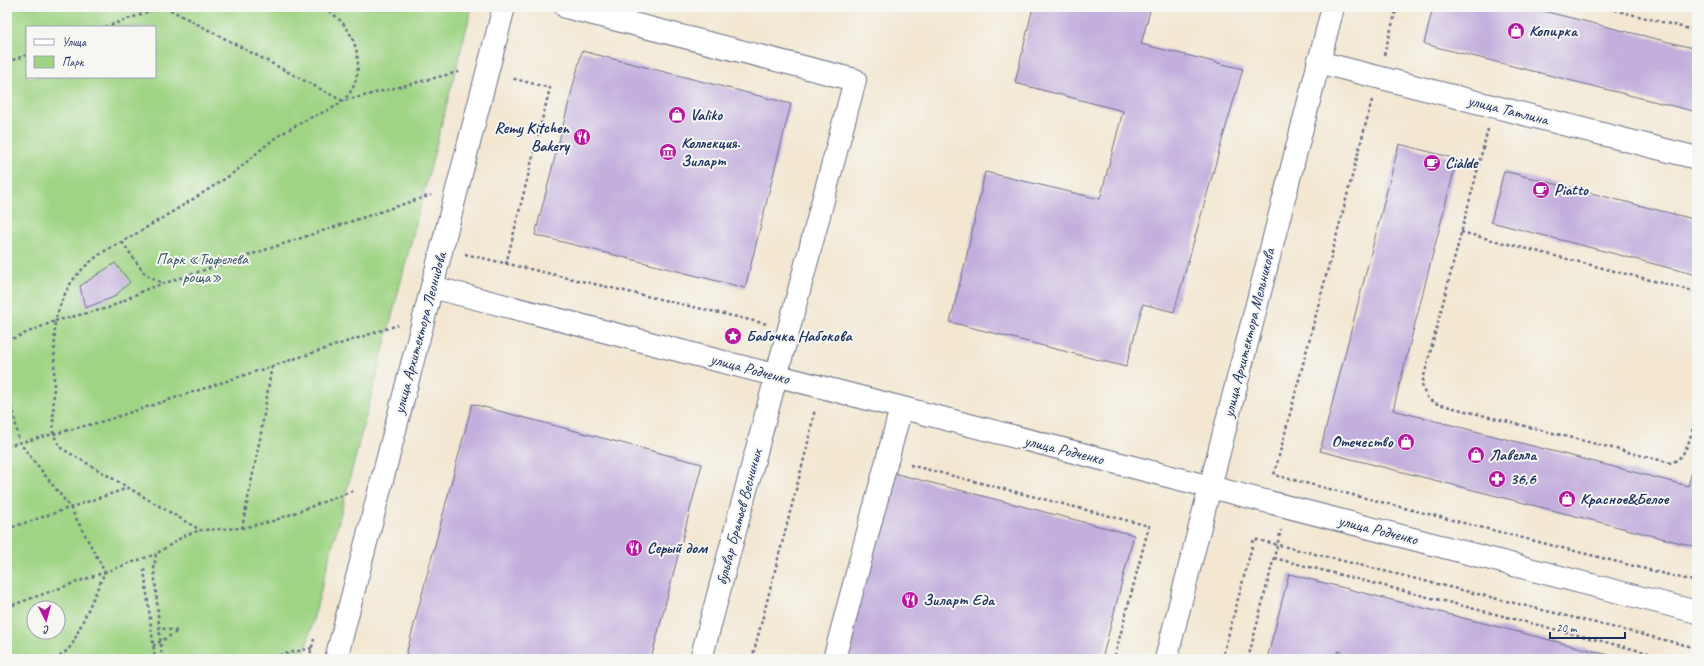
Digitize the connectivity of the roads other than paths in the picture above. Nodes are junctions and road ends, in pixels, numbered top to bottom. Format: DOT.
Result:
graph roads {
  1 [pos="504,7"];
  2 [pos="566,7"];
  3 [pos="1333,7"];
  4 [pos="1318,62"];
  5 [pos="1697,158"];
  6 [pos="432,287"];
  7 [pos="776,376"];
  8 [pos="901,408"];
  9 [pos="1210,487"];
  10 [pos="1697,612"];
  11 [pos="336,659"];
  12 [pos="701,659"];
  13 [pos="834,659"];
  14 [pos="1166,659"];
  1 -- 6 [label="street, улица Архитектора Леонидова"];
  2 -- 7 [label="street, бульвар Братьев Весниных"];
  3 -- 4 [label="street, улица Архитектора Мельникова"];
  4 -- 5 [label="street, улица Татлина"];
  4 -- 9 [label="street, улица Архитектора Мельникова"];
  6 -- 7 [label="street, улица Родченко"];
  6 -- 11 [label="street, улица Архитектора Леонидова"];
  7 -- 8 [label="street, улица Родченко"];
  7 -- 12 [label="street, бульвар Братьев Весниных"];
  8 -- 9 [label="street, улица Родченко"];
  8 -- 13 [label="street"];
  9 -- 10 [label="street, улица Родченко"];
  9 -- 14 [label="street, улица Архитектора Мельникова"];
}
